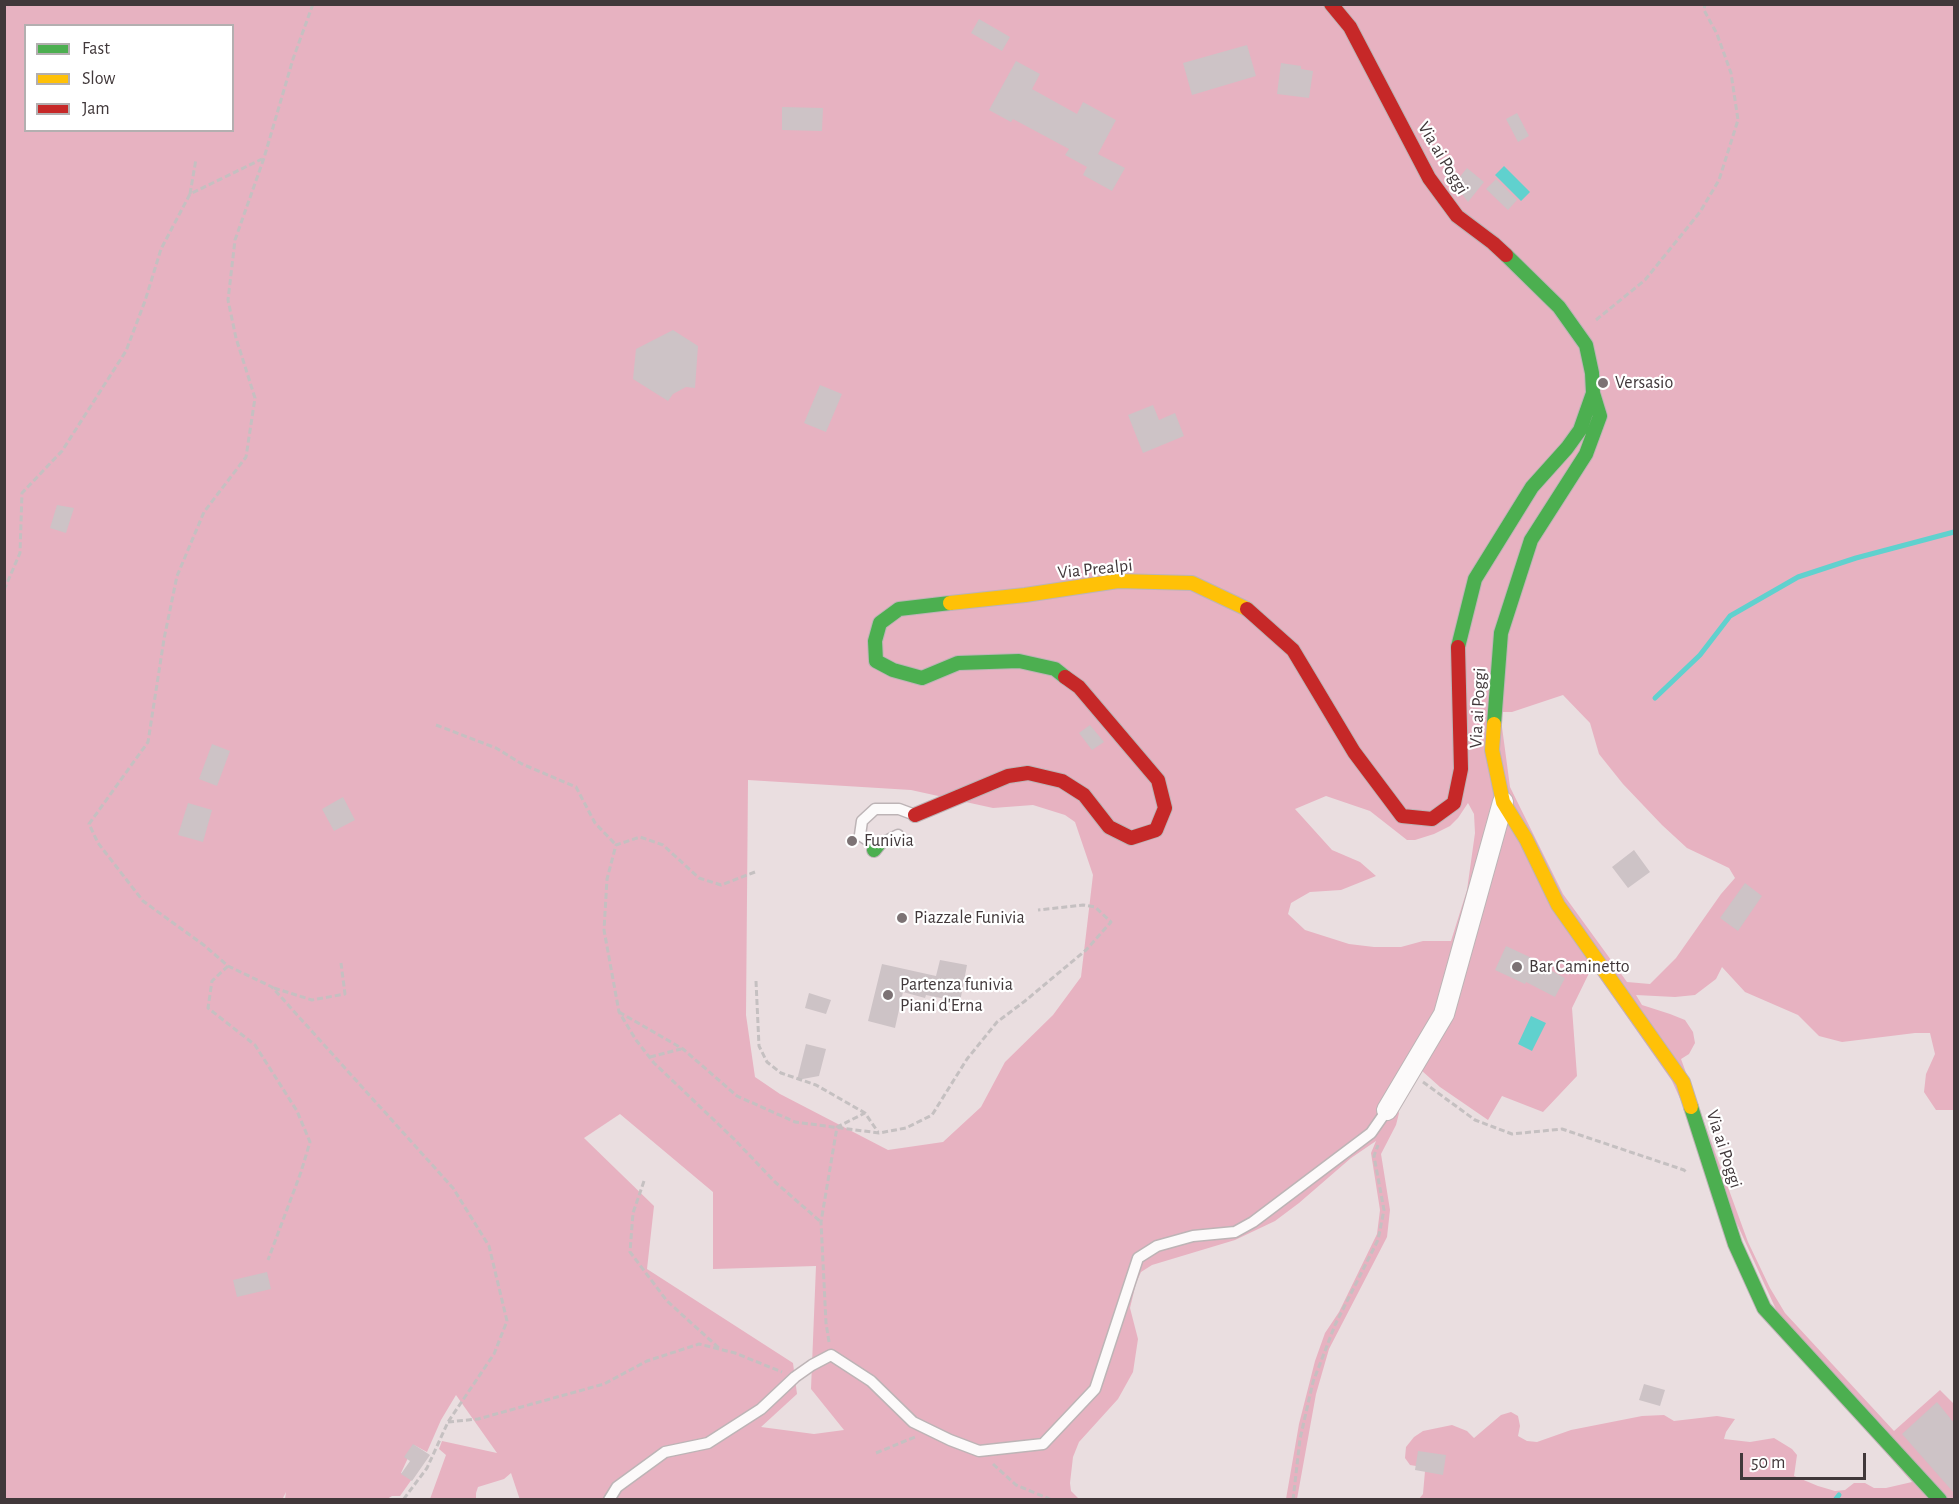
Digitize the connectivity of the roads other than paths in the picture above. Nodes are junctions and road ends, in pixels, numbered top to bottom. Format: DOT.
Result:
graph roads {
  1 [pos="1331,4"];
  2 [pos="1593,393"];
  3 [pos="1503,802"];
  4 [pos="915,815"];
  5 [pos="898,835"];
  6 [pos="1387,1110"];
  7 [pos="609,1500"];
  8 [pos="1940,1500"];
  1 -- 2 [label="street, Via ai Poggi"];
  2 -- 3 [label="street, Via ai Poggi"];
  2 -- 4 [label="street, Via Prealpi"];
  3 -- 6 [label="street"];
  3 -- 8 [label="street, Via ai Poggi"];
  4 -- 5 [label="lane"];
  6 -- 7 [label="lane"];
}
